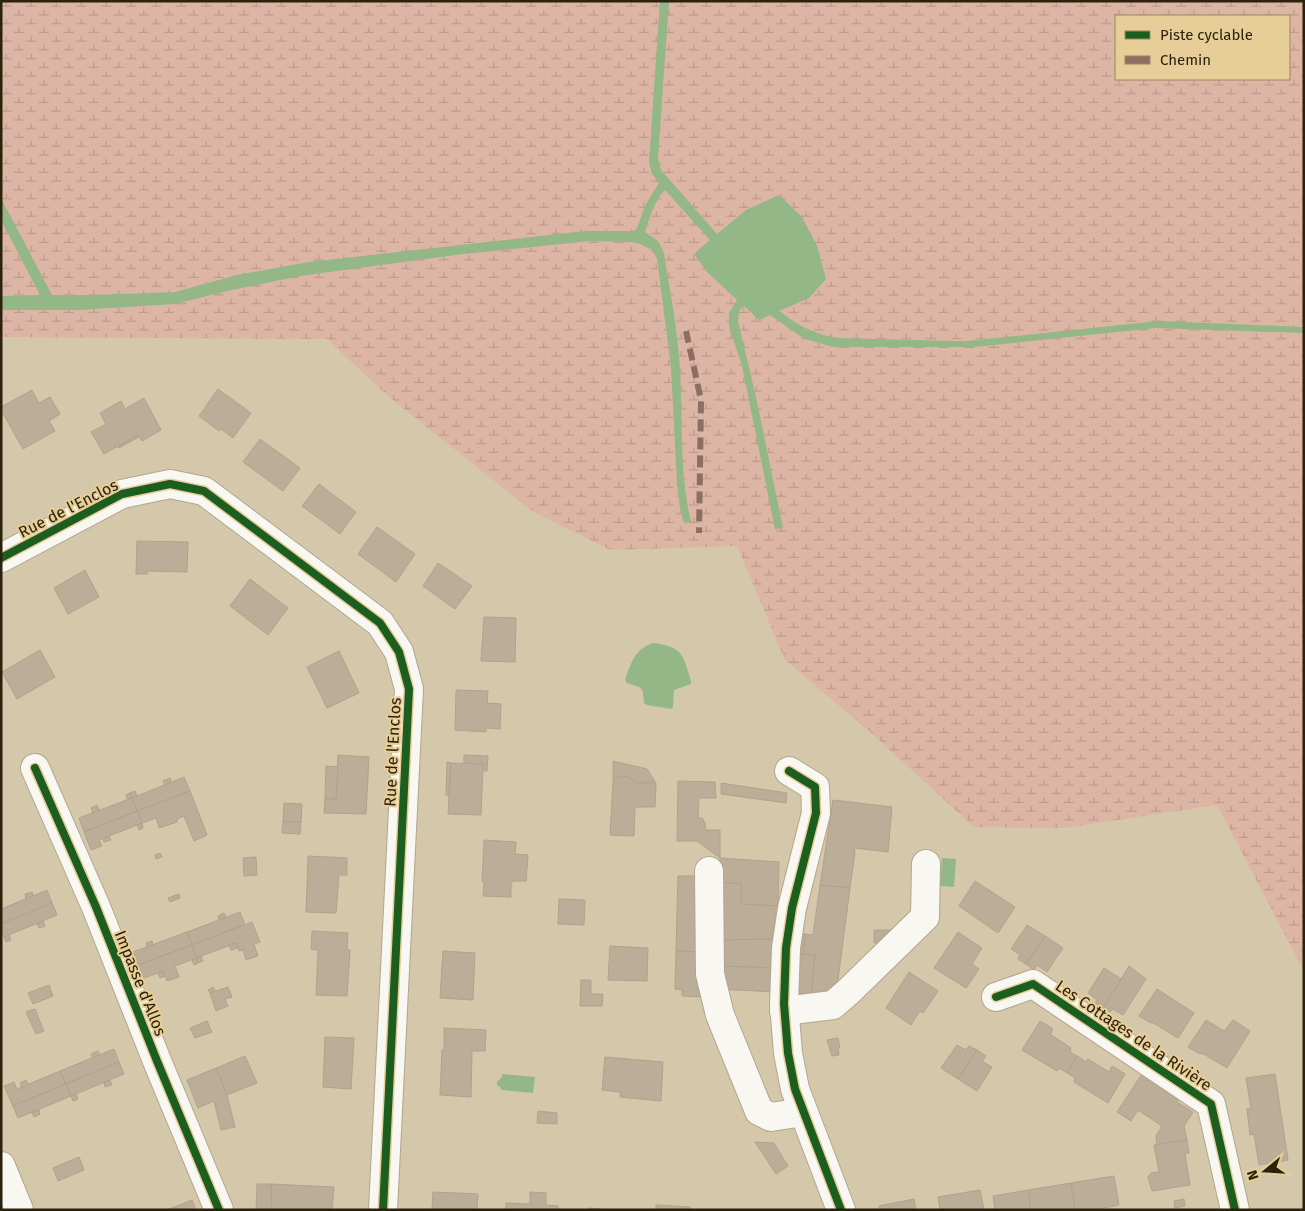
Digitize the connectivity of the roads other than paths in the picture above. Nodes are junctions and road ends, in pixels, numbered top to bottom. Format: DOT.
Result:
graph roads {
  1 [pos="1,558"];
  2 [pos="35,768"];
  3 [pos="789,771"];
  4 [pos="926,864"];
  5 [pos="709,871"];
  6 [pos="996,997"];
  7 [pos="784,1011"];
  8 [pos="803,1112"];
  9 [pos="1,1166"];
  10 [pos="19,1210"];
  11 [pos="219,1210"];
  12 [pos="383,1210"];
  13 [pos="841,1210"];
  14 [pos="1235,1210"];
  1 -- 12 [label="street, Rue de l'Enclos"];
  2 -- 11 [label="street, Impasse d'Allos"];
  3 -- 7 [label="street"];
  4 -- 7 [label="street"];
  5 -- 8 [label="street"];
  6 -- 14 [label="street, Les Cottages de la Rivière"];
  7 -- 8 [label="street"];
  8 -- 13 [label="street"];
  9 -- 10 [label="street"];
}
